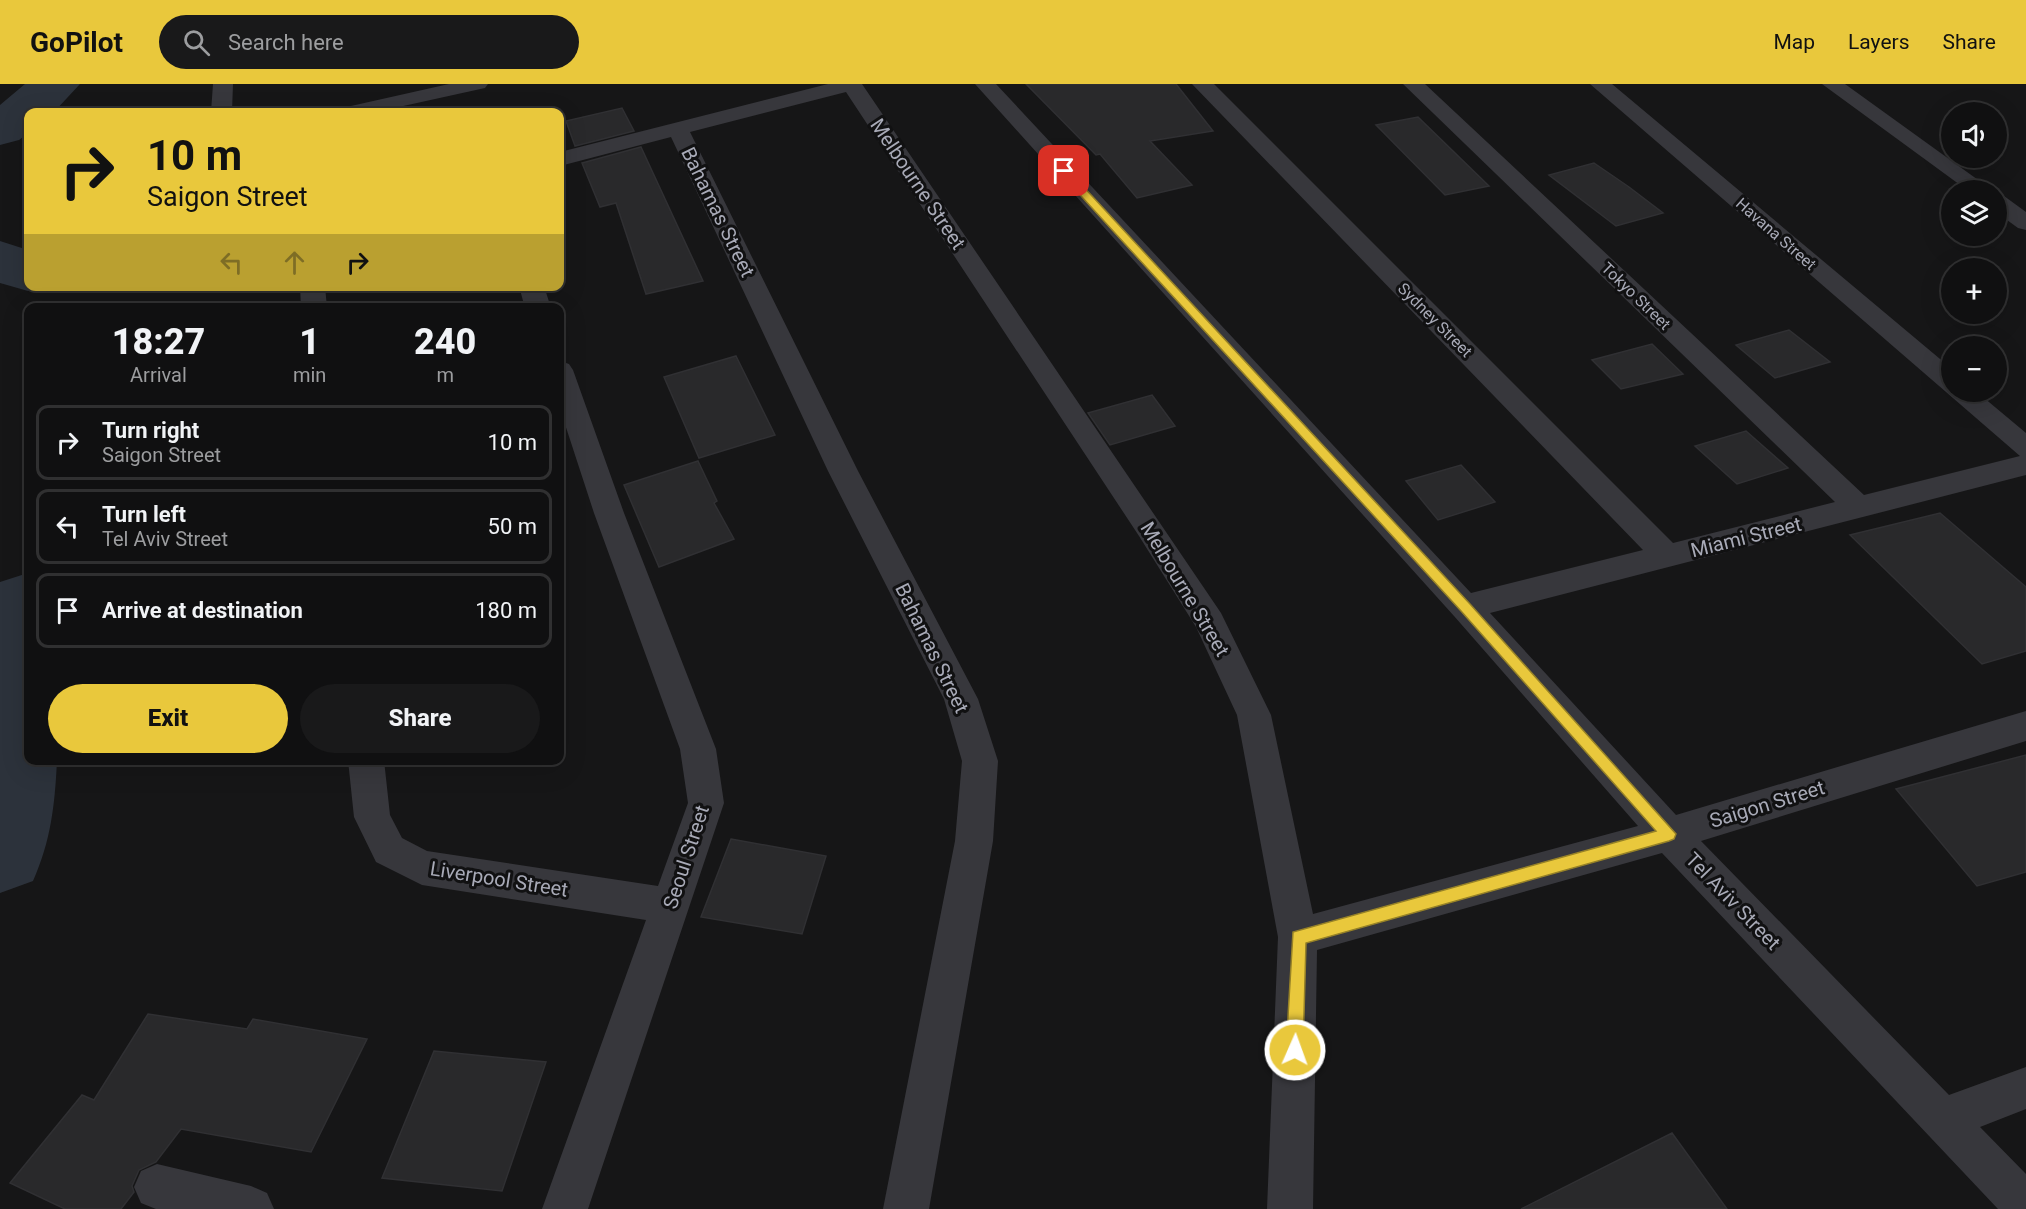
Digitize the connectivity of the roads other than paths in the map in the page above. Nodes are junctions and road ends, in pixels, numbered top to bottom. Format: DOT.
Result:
graph roads {
  1 [pos="223,84"];
  2 [pos="478,84"];
  3 [pos="852,84"];
  4 [pos="985,84"];
  5 [pos="1202,84"];
  6 [pos="1413,84"];
  7 [pos="1600,84"];
  8 [pos="1832,84"];
  9 [pos="222,108"];
  10 [pos="367,108"];
  11 [pos="678,129"];
  12 [pos="564,158"];
  13 [pos="1967,180"];
  14 [pos="2007,209"];
  15 [pos="2026,223"];
  16 [pos="1941,375"];
  17 [pos="564,382"];
  18 [pos="1972,402"];
  19 [pos="2026,448"];
  20 [pos="2026,465"];
  21 [pos="1859,508"];
  22 [pos="1668,557"];
  23 [pos="1465,608"];
  24 [pos="2026,726"];
  25 [pos="367,765"];
  26 [pos="1669,834"];
  27 [pos="671,906"];
  28 [pos="1298,937"];
  29 [pos="2026,1088"];
  30 [pos="1944,1119"];
  31 [pos="157,1186"];
  32 [pos="2026,1206"];
  33 [pos="251,1209"];
  34 [pos="565,1209"];
  35 [pos="906,1209"];
  36 [pos="1290,1209"];
  1 -- 9 [label="street"];
  2 -- 10 [label="street"];
  3 -- 11 [label="street"];
  3 -- 28 [label="street, Melbourne Street"];
  4 -- 23 [label="street, Tel Aviv Street"];
  5 -- 22 [label="street, Sydney Street"];
  6 -- 21 [label="street, Tokyo Street"];
  7 -- 16 [label="street, Havana Street"];
  8 -- 13 [label="street"];
  11 -- 12 [label="street"];
  11 -- 35 [label="street, Bahamas Street"];
  14 -- 15 [label="street"];
  17 -- 27 [label="street, Seoul Street"];
  18 -- 19 [label="street"];
  20 -- 21 [label="street, Miami Street"];
  21 -- 22 [label="street, Miami Street"];
  22 -- 23 [label="street, Miami Street"];
  23 -- 26 [label="street, Tel Aviv Street"];
  24 -- 26 [label="street, Saigon Street"];
  25 -- 27 [label="street, Liverpool Street"];
  26 -- 28 [label="street, Saigon Street"];
  26 -- 30 [label="street, Tel Aviv Street"];
  27 -- 34 [label="street, Seoul Street"];
  28 -- 36 [label="street, Melbourne Street"];
  29 -- 30 [label="street"];
  30 -- 32 [label="street, Tel Aviv Street"];
  31 -- 33 [label="street"];
}
